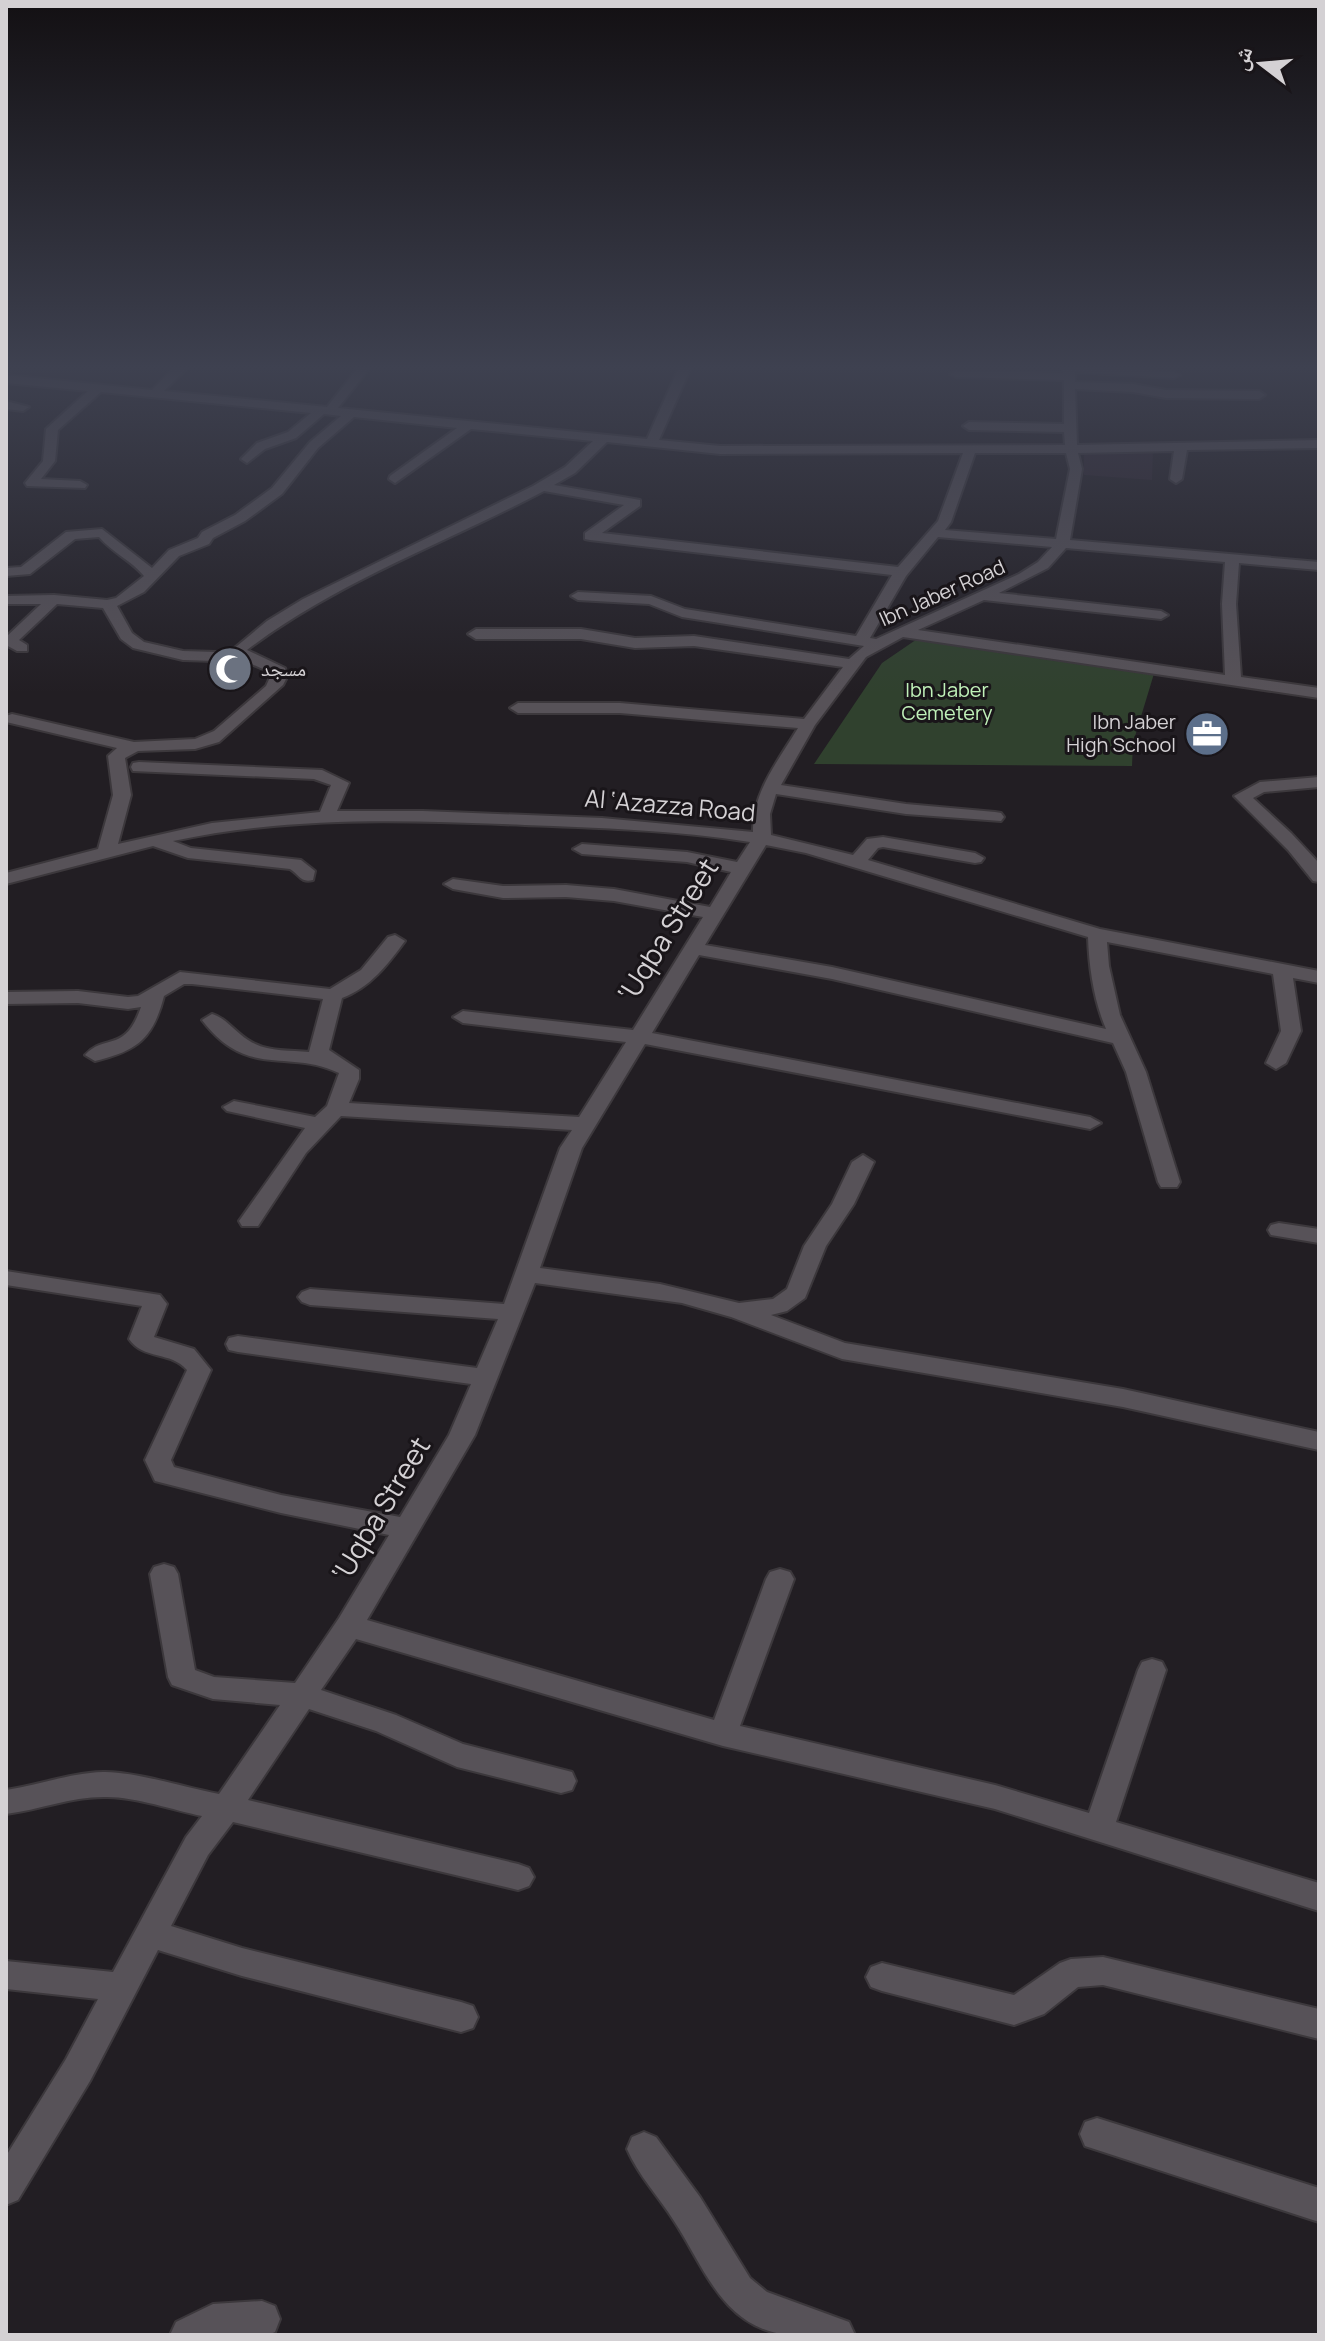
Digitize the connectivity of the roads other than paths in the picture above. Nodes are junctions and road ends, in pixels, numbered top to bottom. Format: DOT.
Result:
graph roads {
  1 [pos="39,474"];
  2 [pos="290,474"];
  3 [pos="402,474"];
  4 [pos="563,474"];
  5 [pos="962,474"];
  6 [pos="1075,474"];
  7 [pos="1177,474"];
  8 [pos="395,479"];
  9 [pos="1176,479"];
  10 [pos="80,485"];
  11 [pos="542,487"];
  12 [pos="935,533"];
  13 [pos="1062,544"];
  14 [pos="1232,558"];
  15 [pos="1319,566"];
  16 [pos="6,572"];
  17 [pos="902,572"];
  18 [pos="152,577"];
  19 [pos="578,596"];
  20 [pos="982,596"];
  21 [pos="54,599"];
  22 [pos="6,600"];
  23 [pos="107,604"];
  24 [pos="1161,615"];
  25 [pos="901,632"];
  26 [pos="476,634"];
  27 [pos="860,642"];
  28 [pos="877,644"];
  29 [pos="22,648"];
  30 [pos="239,653"];
  31 [pos="851,664"];
  32 [pos="1233,680"];
  33 [pos="1319,693"];
  34 [pos="518,708"];
  35 [pos="12,719"];
  36 [pos="808,724"];
  37 [pos="133,747"];
  38 [pos="139,767"];
  39 [pos="1319,782"];
  40 [pos="770,788"];
  41 [pos="326,817"];
  42 [pos="995,817"];
  43 [pos="762,837"];
  44 [pos="155,841"];
  45 [pos="582,849"];
  46 [pos="105,854"];
  47 [pos="975,858"];
  48 [pos="857,862"];
  49 [pos="743,869"];
  50 [pos="307,876"];
  51 [pos="1319,877"];
  52 [pos="6,879"];
  53 [pos="453,884"];
  54 [pos="717,914"];
  55 [pos="1097,934"];
  56 [pos="395,941"];
  57 [pos="695,949"];
  58 [pos="1282,971"];
  59 [pos="1319,977"];
  60 [pos="155,994"];
  61 [pos="331,995"];
  62 [pos="6,998"];
  63 [pos="463,1017"];
  64 [pos="212,1020"];
  65 [pos="640,1037"];
  66 [pos="1122,1039"];
  67 [pos="95,1055"];
  68 [pos="326,1059"];
  69 [pos="1276,1063"];
  70 [pos="234,1107"];
  71 [pos="336,1109"];
  72 [pos="1090,1123"];
  73 [pos="319,1124"];
  74 [pos="584,1124"];
  75 [pos="863,1162"];
  76 [pos="1169,1182"];
  77 [pos="250,1221"];
  78 [pos="1279,1230"];
  79 [pos="1319,1236"];
  80 [pos="527,1274"];
  81 [pos="6,1278"];
  82 [pos="310,1297"];
  83 [pos="739,1310"];
  84 [pos="513,1312"];
  85 [pos="238,1344"];
  86 [pos="487,1378"];
  87 [pos="1319,1441"];
  88 [pos="409,1529"];
  89 [pos="164,1574"];
  90 [pos="780,1579"];
  91 [pos="349,1626"];
  92 [pos="1152,1670"];
  93 [pos="301,1695"];
  94 [pos="723,1734"];
  95 [pos="561,1781"];
  96 [pos="6,1802"];
  97 [pos="226,1808"];
  98 [pos="1099,1828"];
  99 [pos="518,1877"];
  100 [pos="1319,1897"];
  101 [pos="149,1933"];
  102 [pos="6,1975"];
  103 [pos="882,1977"];
  104 [pos="120,1988"];
  105 [pos="461,2017"];
  106 [pos="1319,2024"];
  107 [pos="1097,2134"];
  108 [pos="644,2149"];
  109 [pos="7,2182"];
  110 [pos="1319,2205"];
  111 [pos="262,2319"];
  112 [pos="189,2335"];
  113 [pos="836,2335"];
  1 -- 10 [label="street"];
  2 -- 18 [label="street"];
  3 -- 8 [label="street"];
  4 -- 11 [label="street"];
  5 -- 12 [label="street"];
  6 -- 13 [label="street"];
  7 -- 9 [label="street"];
  11 -- 17 [label="street"];
  11 -- 30 [label="street"];
  12 -- 13 [label="street"];
  12 -- 17 [label="street"];
  13 -- 14 [label="street"];
  13 -- 20 [label="street, Ibn Jaber Road"];
  14 -- 15 [label="street"];
  14 -- 32 [label="street"];
  16 -- 18 [label="street"];
  17 -- 27 [label="street"];
  18 -- 23 [label="street"];
  19 -- 27 [label="street"];
  20 -- 24 [label="street"];
  20 -- 25 [label="street, Ibn Jaber Road"];
  21 -- 22 [label="street"];
  21 -- 23 [label="street"];
  21 -- 29 [label="street"];
  23 -- 30 [label="street"];
  25 -- 28 [label="street, Ibn Jaber Road"];
  25 -- 32 [label="street"];
  26 -- 31 [label="street"];
  27 -- 28 [label="street"];
  28 -- 31 [label="street, Ibn Jaber Road"];
  30 -- 37 [label="street"];
  31 -- 36 [label="street, Ibn Jaber Road"];
  32 -- 33 [label="street"];
  34 -- 36 [label="street"];
  35 -- 37 [label="street"];
  36 -- 40 [label="street, Ibn Jaber Road"];
  37 -- 46 [label="street"];
  38 -- 41 [label="street"];
  39 -- 51 [label="street"];
  40 -- 42 [label="street"];
  40 -- 43 [label="street, Ibn Jaber Road"];
  41 -- 43 [label="street, Al ‘Azazza Road"];
  41 -- 44 [label="street, Al ‘Azazza Road"];
  43 -- 48 [label="street, Al ‘Azazza Road"];
  43 -- 49 [label="street, ‘Uqba Street"];
  44 -- 46 [label="street, Al ‘Azazza Road"];
  44 -- 50 [label="street"];
  45 -- 49 [label="street"];
  46 -- 52 [label="street, Al ‘Azazza Road"];
  47 -- 48 [label="street"];
  48 -- 55 [label="street, Al ‘Azazza Road"];
  49 -- 54 [label="street, ‘Uqba Street"];
  53 -- 54 [label="street"];
  54 -- 57 [label="street, ‘Uqba Street"];
  55 -- 58 [label="street, Al ‘Azazza Road"];
  55 -- 66 [label="street"];
  56 -- 61 [label="street"];
  57 -- 65 [label="street, ‘Uqba Street"];
  57 -- 66 [label="street"];
  58 -- 59 [label="street, Al ‘Azazza Road"];
  58 -- 69 [label="street"];
  60 -- 61 [label="street"];
  60 -- 62 [label="street"];
  60 -- 67 [label="street"];
  61 -- 68 [label="street"];
  63 -- 65 [label="street"];
  64 -- 68 [label="street"];
  65 -- 72 [label="street"];
  65 -- 74 [label="street, ‘Uqba Street"];
  66 -- 76 [label="street"];
  68 -- 71 [label="street"];
  70 -- 73 [label="street"];
  71 -- 73 [label="street"];
  71 -- 74 [label="street"];
  73 -- 77 [label="street"];
  74 -- 80 [label="street, ‘Uqba Street"];
  75 -- 83 [label="street"];
  78 -- 79 [label="street"];
  80 -- 83 [label="street"];
  80 -- 84 [label="street, ‘Uqba Street"];
  81 -- 88 [label="street"];
  82 -- 84 [label="street"];
  83 -- 87 [label="street"];
  84 -- 86 [label="street, ‘Uqba Street"];
  85 -- 86 [label="street"];
  86 -- 88 [label="street, ‘Uqba Street"];
  88 -- 91 [label="street, ‘Uqba Street"];
  89 -- 93 [label="street"];
  90 -- 94 [label="street"];
  91 -- 93 [label="street, ‘Uqba Street"];
  91 -- 94 [label="street"];
  92 -- 98 [label="street"];
  93 -- 95 [label="street"];
  93 -- 97 [label="street, ‘Uqba Street"];
  94 -- 98 [label="street"];
  96 -- 97 [label="street"];
  97 -- 99 [label="street"];
  97 -- 101 [label="street, ‘Uqba Street"];
  98 -- 100 [label="street"];
  101 -- 104 [label="street, ‘Uqba Street"];
  101 -- 105 [label="street"];
  102 -- 104 [label="street"];
  103 -- 106 [label="street"];
  104 -- 109 [label="street, ‘Uqba Street"];
  107 -- 110 [label="street"];
  108 -- 113 [label="street"];
  111 -- 112 [label="street"];
}
